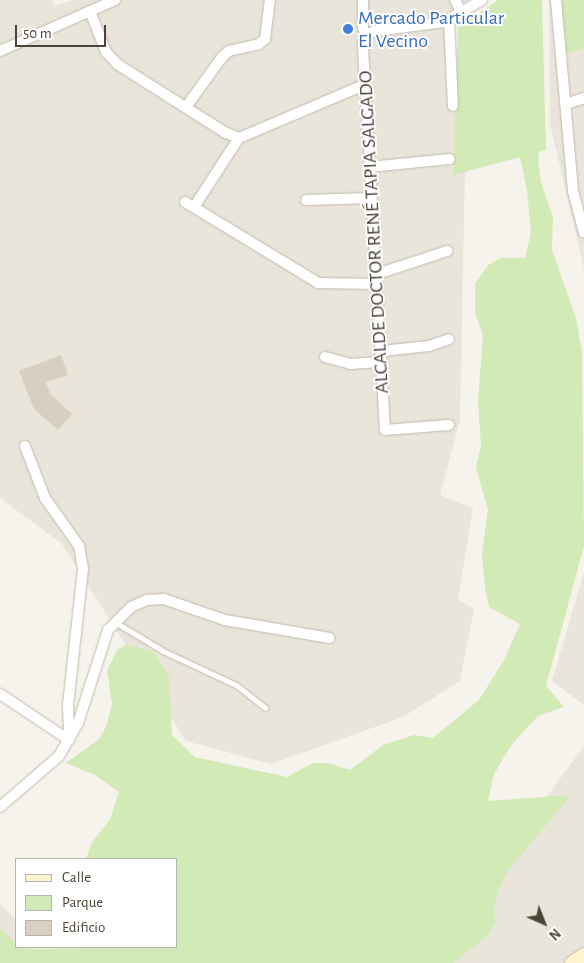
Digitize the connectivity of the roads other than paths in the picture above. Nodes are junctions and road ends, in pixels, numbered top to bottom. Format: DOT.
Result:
graph roads {
  1 [pos="115,0"];
  2 [pos="270,0"];
  3 [pos="363,0"];
  4 [pos="455,0"];
  5 [pos="482,0"];
  6 [pos="556,0"];
  7 [pos="90,11"];
  8 [pos="462,13"];
  9 [pos="449,19"];
  10 [pos="366,35"];
  11 [pos="2,47"];
  12 [pos="364,85"];
  13 [pos="584,98"];
  14 [pos="566,104"];
  15 [pos="453,106"];
  16 [pos="186,108"];
  17 [pos="239,138"];
  18 [pos="450,159"];
  19 [pos="369,167"];
  20 [pos="572,182"];
  21 [pos="584,182"];
  22 [pos="370,198"];
  23 [pos="306,200"];
  24 [pos="584,233"];
  25 [pos="447,251"];
  26 [pos="378,279"];
  27 [pos="448,339"];
  28 [pos="382,351"];
  29 [pos="325,357"];
  30 [pos="382,362"];
  31 [pos="449,424"];
  32 [pos="25,446"];
  33 [pos="115,621"];
  34 [pos="329,638"];
  35 [pos="0,694"];
  36 [pos="265,708"];
  37 [pos="69,740"];
  38 [pos="0,807"];
  39 [pos="584,955"];
  40 [pos="572,963"];
  1 -- 7 [label="street"];
  2 -- 16 [label="street"];
  3 -- 10 [label="street, ALCALDE DOCTOR RENÉ TAPIA SALGADO"];
  4 -- 8 [label="street"];
  5 -- 8 [label="street"];
  6 -- 14 [label="street"];
  7 -- 11 [label="street"];
  7 -- 16 [label="street"];
  8 -- 9 [label="street"];
  9 -- 10 [label="street"];
  9 -- 15 [label="street"];
  10 -- 12 [label="street, ALCALDE DOCTOR RENÉ TAPIA SALGADO"];
  12 -- 17 [label="street"];
  12 -- 19 [label="street, ALCALDE DOCTOR RENÉ TAPIA SALGADO"];
  13 -- 14 [label="street"];
  14 -- 20 [label="street"];
  16 -- 17 [label="street"];
  17 -- 26 [label="street"];
  18 -- 19 [label="street"];
  19 -- 22 [label="street, ALCALDE DOCTOR RENÉ TAPIA SALGADO"];
  20 -- 21 [label="street"];
  20 -- 24 [label="street"];
  22 -- 23 [label="street"];
  22 -- 26 [label="street, ALCALDE DOCTOR RENÉ TAPIA SALGADO"];
  25 -- 26 [label="street"];
  26 -- 28 [label="street, ALCALDE DOCTOR RENÉ TAPIA SALGADO"];
  27 -- 28 [label="street"];
  28 -- 30 [label="street, ALCALDE DOCTOR RENÉ TAPIA SALGADO"];
  29 -- 30 [label="street"];
  30 -- 31 [label="street, ALCALDE DOCTOR RENÉ TAPIA SALGADO"];
  32 -- 37 [label="street"];
  33 -- 34 [label="street"];
  33 -- 36 [label="lane"];
  33 -- 37 [label="street"];
  35 -- 37 [label="street"];
  37 -- 38 [label="street"];
  39 -- 40 [label="street"];
}
